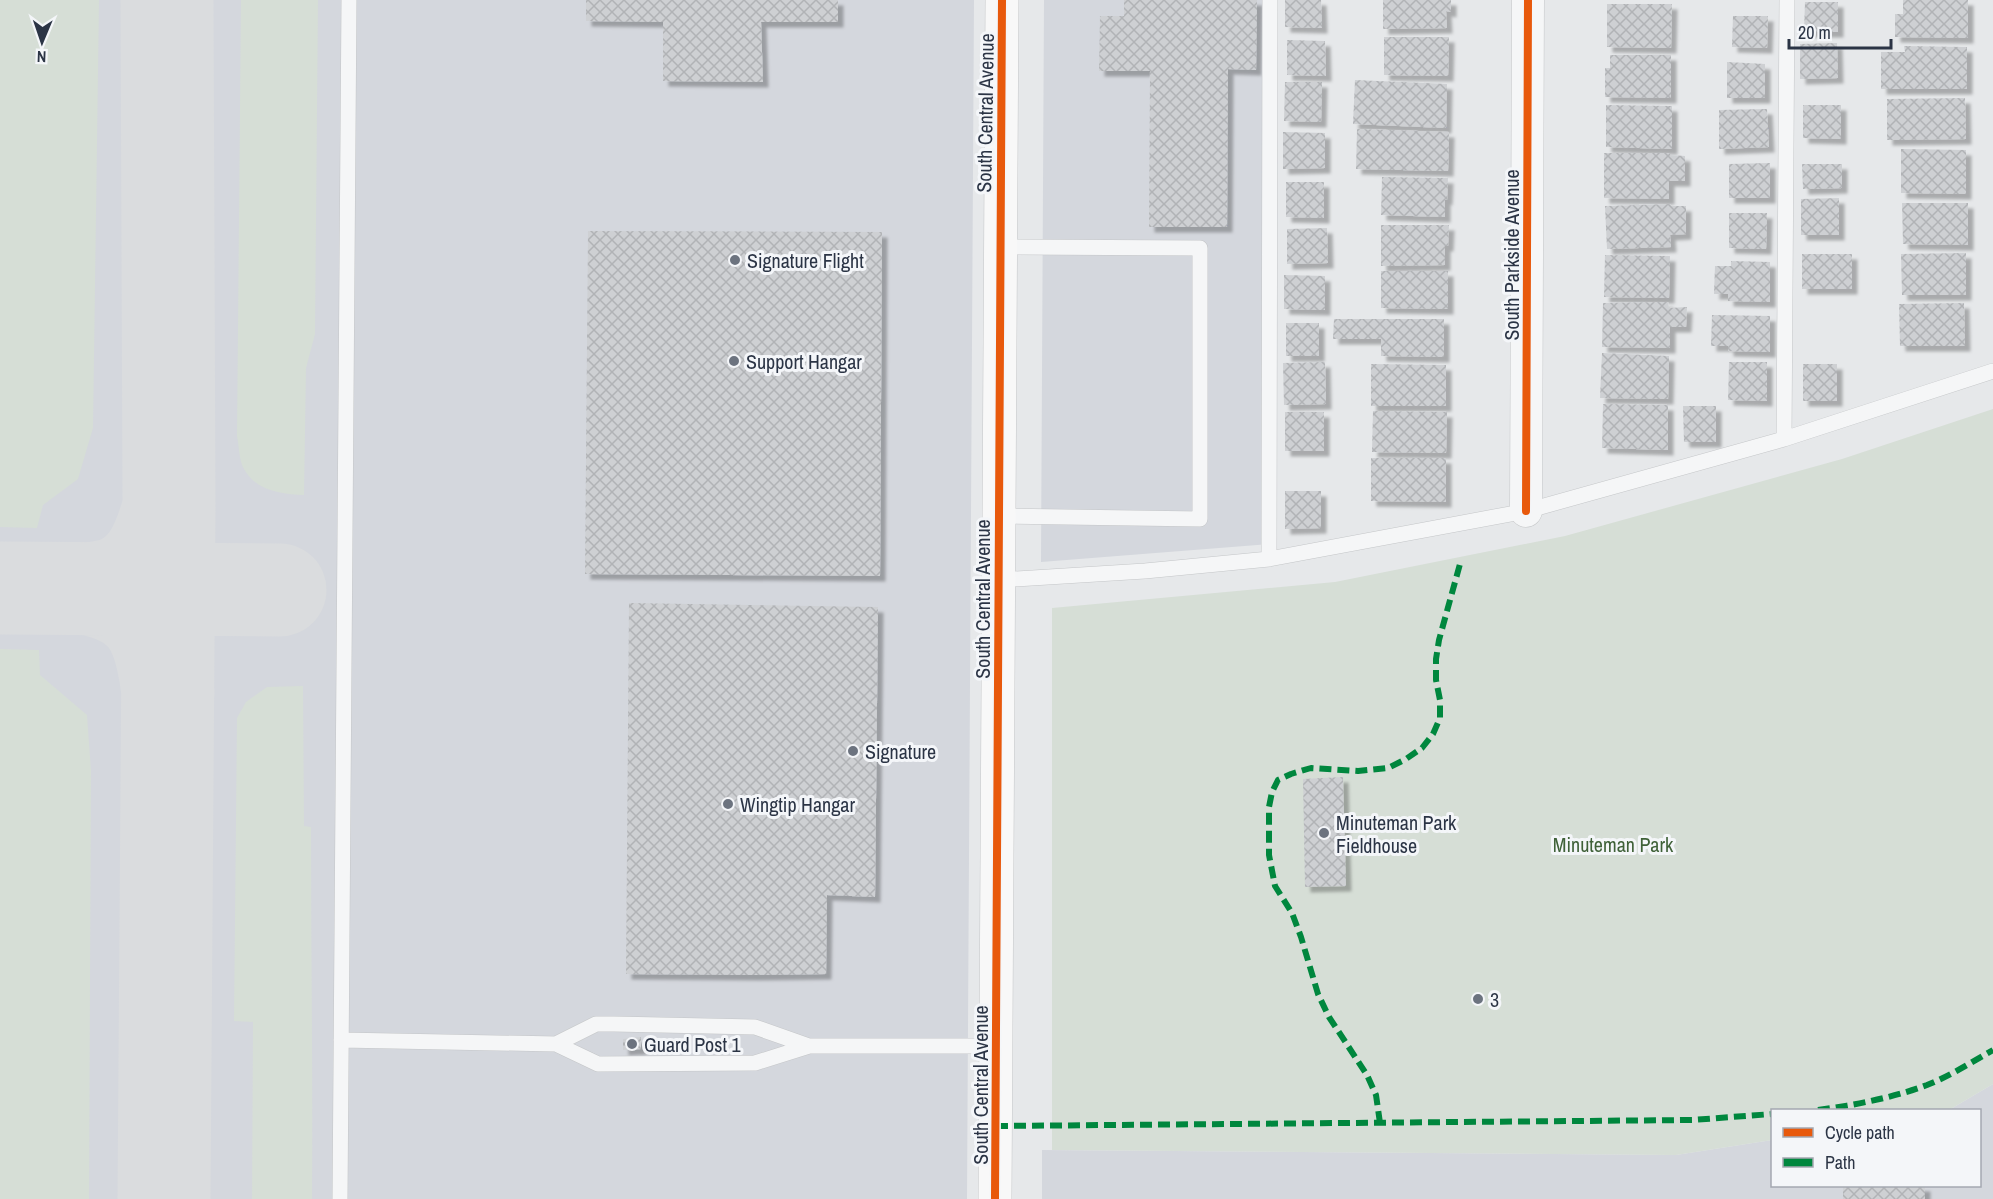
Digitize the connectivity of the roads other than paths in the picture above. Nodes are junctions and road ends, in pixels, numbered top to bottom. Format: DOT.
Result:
graph roads {
  1 [pos="349,0"];
  2 [pos="1002,0"];
  3 [pos="1270,0"];
  4 [pos="1528,0"];
  5 [pos="1787,0"];
  6 [pos="1000,247"];
  7 [pos="1993,370"];
  8 [pos="1784,439"];
  9 [pos="1526,511"];
  10 [pos="999,516"];
  11 [pos="1269,559"];
  12 [pos="999,580"];
  13 [pos="341,1040"];
  14 [pos="556,1044"];
  15 [pos="809,1046"];
  16 [pos="996,1046"];
  17 [pos="340,1199"];
  18 [pos="995,1199"];
  1 -- 13 [label="lane"];
  2 -- 6 [label="main road, South Central Avenue"];
  3 -- 11 [label="lane"];
  4 -- 9 [label="street, South Parkside Avenue"];
  5 -- 8 [label="lane"];
  6 -- 10 [label="main road, South Central Avenue"];
  6 -- 10 [label="lane"];
  7 -- 8 [label="lane"];
  8 -- 9 [label="lane"];
  9 -- 11 [label="lane"];
  10 -- 12 [label="main road, South Central Avenue"];
  11 -- 12 [label="lane"];
  12 -- 16 [label="main road, South Central Avenue"];
  13 -- 14 [label="lane"];
  13 -- 17 [label="lane"];
  14 -- 15 [label="lane"];
  14 -- 15 [label="lane"];
  15 -- 16 [label="lane"];
  16 -- 18 [label="main road, South Central Avenue"];
}
